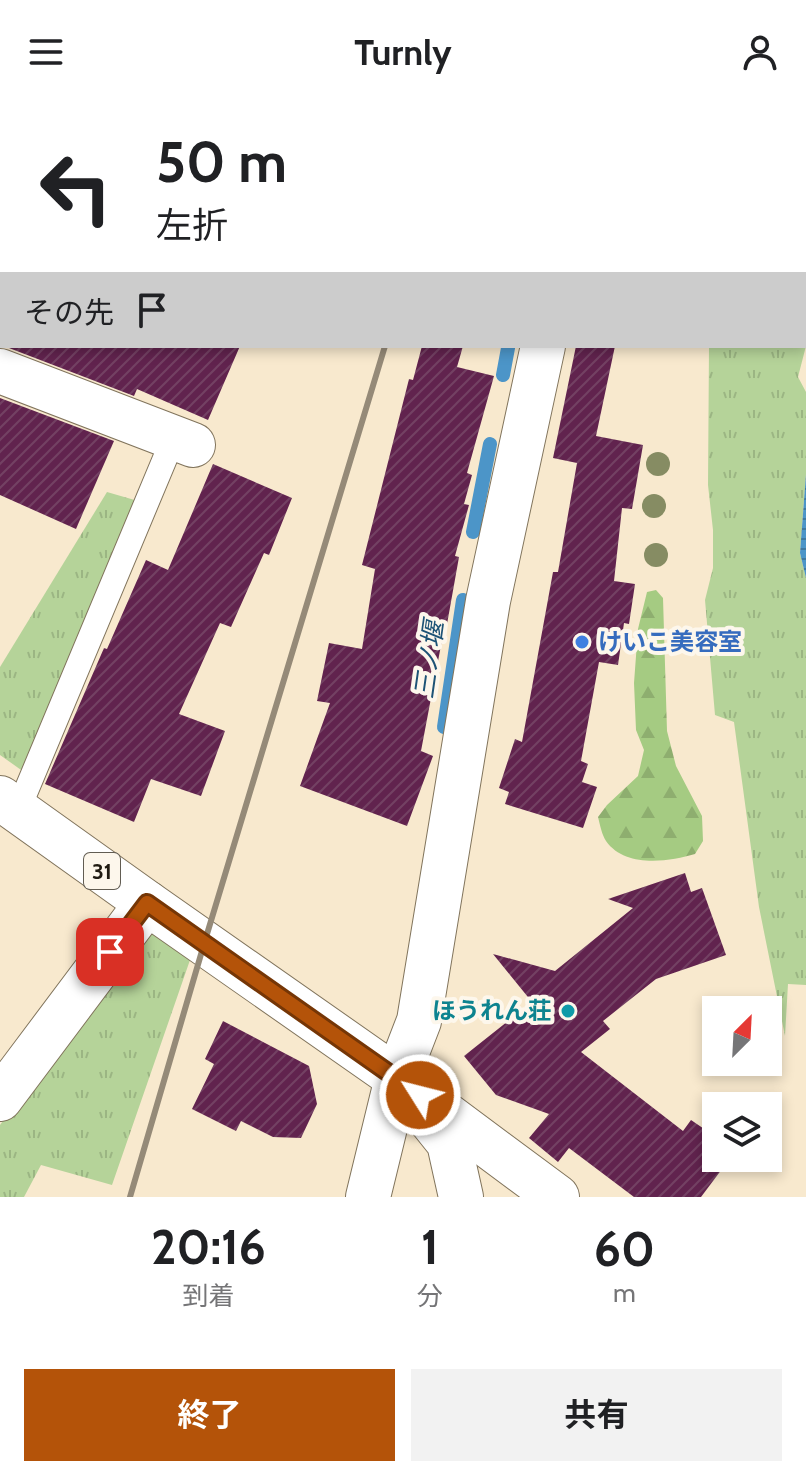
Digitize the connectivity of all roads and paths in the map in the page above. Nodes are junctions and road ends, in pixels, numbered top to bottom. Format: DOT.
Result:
graph roads {
  1 [pos="543,348"];
  2 [pos="0,371"];
  3 [pos="184,441"];
  4 [pos="9,804"];
  5 [pos="147,903"];
  6 [pos="397,1078"];
  7 [pos="0,1099"];
  8 [pos="368,1197"];
  9 [pos="461,1197"];
  10 [pos="557,1197"];
  1 -- 6 [label="street"];
  2 -- 3 [label="street"];
  3 -- 4 [label="lane"];
  4 -- 5 [label="street, 31"];
  5 -- 6 [label="street, 31"];
  5 -- 7 [label="street"];
  6 -- 8 [label="street"];
  6 -- 9 [label="street"];
  6 -- 10 [label="street"];
}
